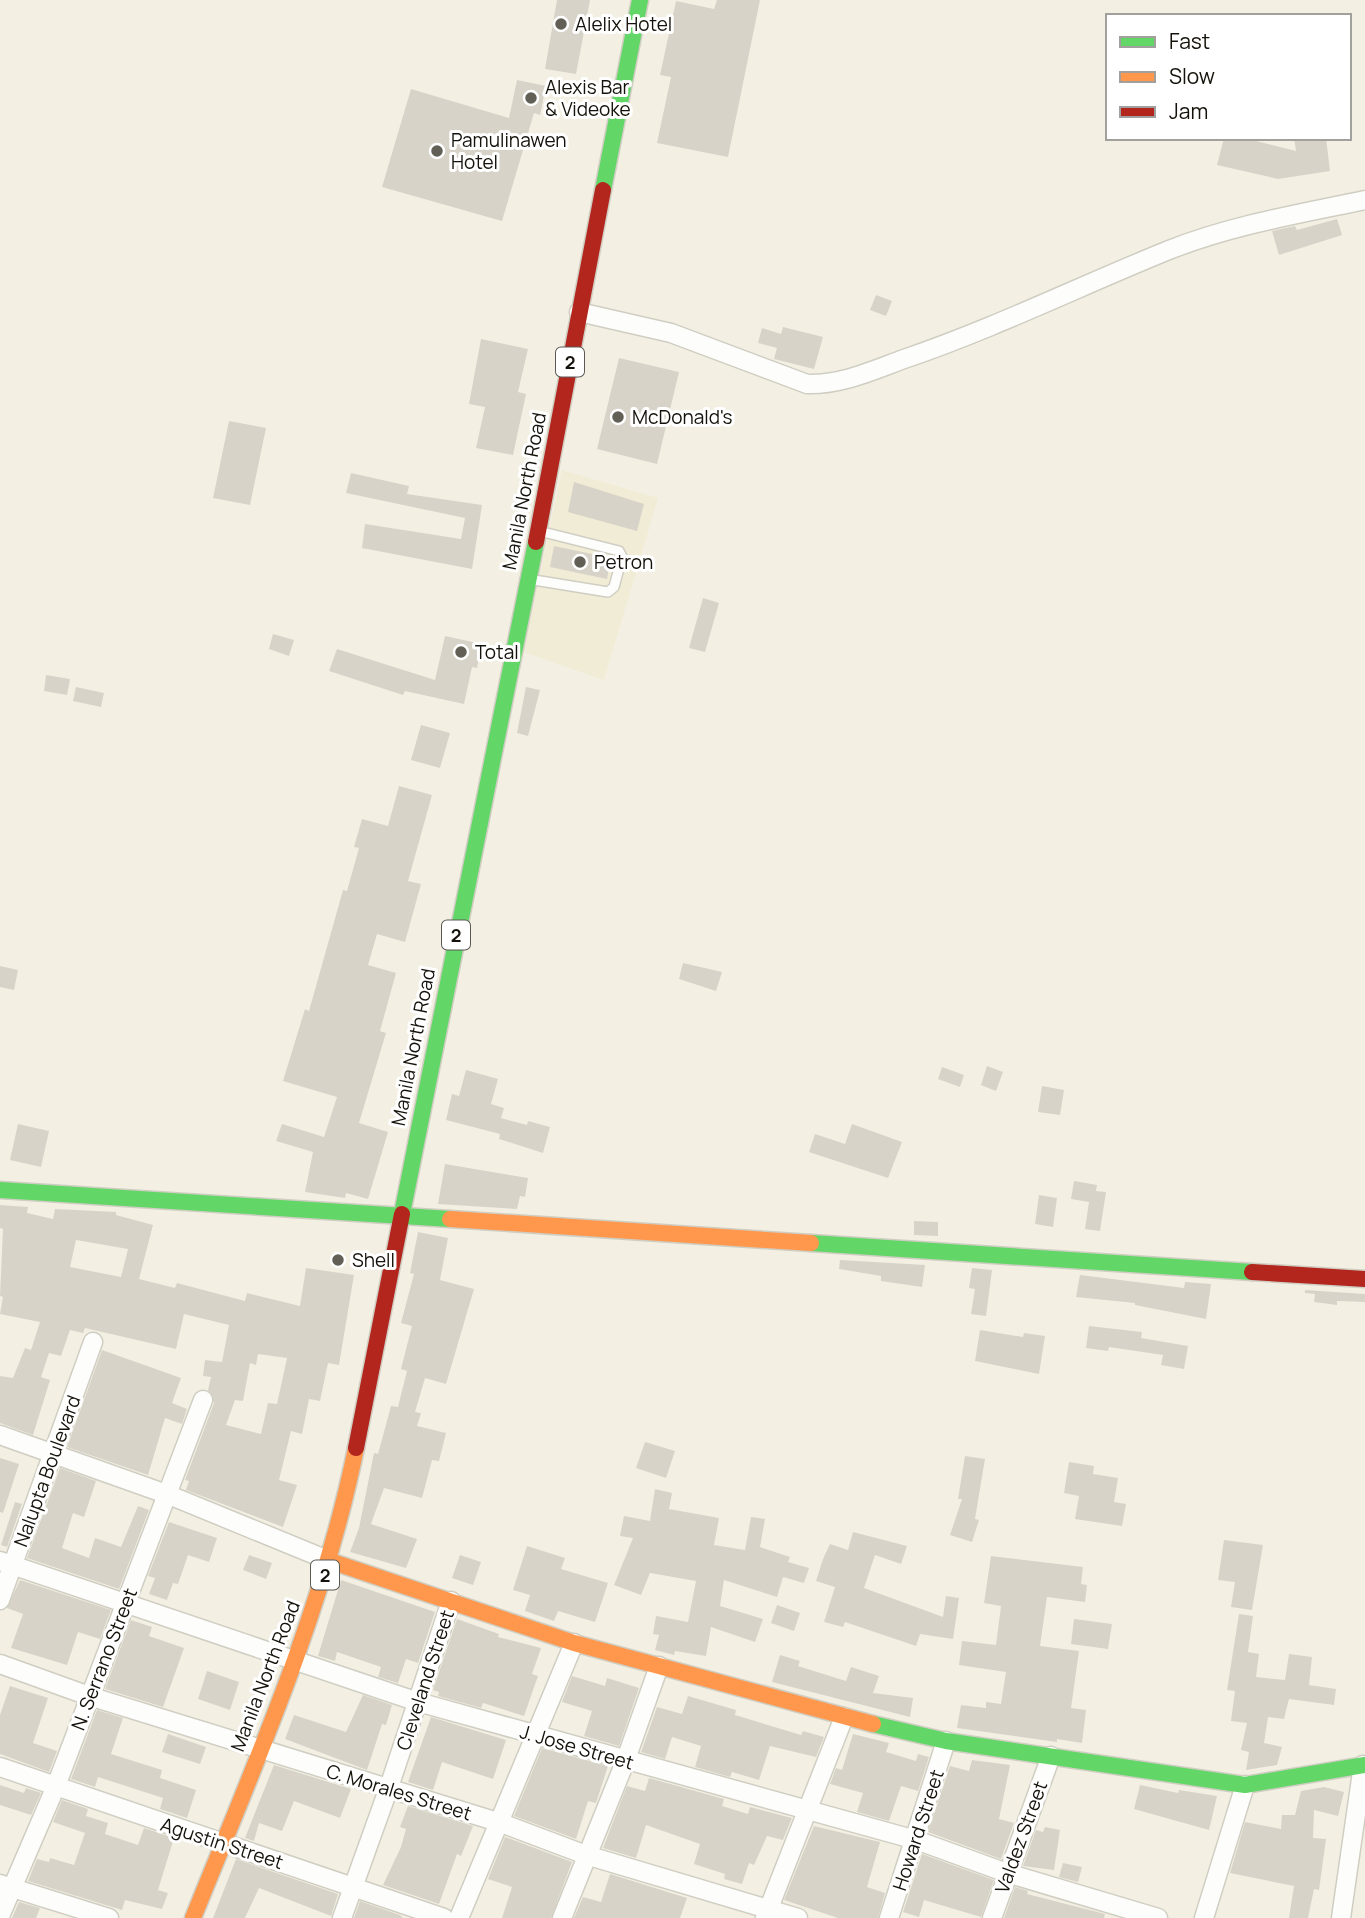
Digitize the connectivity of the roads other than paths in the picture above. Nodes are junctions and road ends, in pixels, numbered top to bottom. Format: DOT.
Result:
graph roads {
  1 [pos="640,0"];
  2 [pos="1365,200"];
  3 [pos="579,312"];
  4 [pos="538,531"];
  5 [pos="528,579"];
  6 [pos="0,1190"];
  7 [pos="403,1216"];
  8 [pos="1365,1279"];
  9 [pos="93,1342"];
  10 [pos="203,1400"];
  11 [pos="0,1435"];
  12 [pos="55,1454"];
  13 [pos="169,1495"];
  14 [pos="330,1561"];
  15 [pos="7,1564"];
  16 [pos="0,1600"];
  17 [pos="451,1601"];
  18 [pos="124,1605"];
  19 [pos="574,1643"];
  20 [pos="294,1660"];
  21 [pos="0,1664"];
  22 [pos="659,1666"];
  23 [pos="89,1696"];
  24 [pos="418,1702"];
  25 [pos="844,1717"];
  26 [pos="538,1735"];
  27 [pos="946,1741"];
  28 [pos="260,1750"];
  29 [pos="1051,1756"];
  30 [pos="625,1762"];
  31 [pos="1364,1765"];
  32 [pos="0,1767"];
  33 [pos="1245,1785"];
  34 [pos="56,1786"];
  35 [pos="388,1790"];
  36 [pos="807,1812"];
  37 [pos="501,1823"];
  38 [pos="916,1840"];
  39 [pos="223,1844"];
  40 [pos="586,1855"];
  41 [pos="1007,1873"];
  42 [pos="6,1886"];
  43 [pos="355,1886"];
  44 [pos="1106,1910"];
  45 [pos="766,1913"];
  46 [pos="0,1916"];
  47 [pos="110,1918"];
  48 [pos="193,1918"];
  49 [pos="342,1918"];
  50 [pos="444,1918"];
  51 [pos="459,1918"];
  52 [pos="562,1918"];
  53 [pos="798,1918"];
  54 [pos="889,1918"];
  55 [pos="992,1918"];
  56 [pos="1157,1918"];
  57 [pos="1204,1918"];
  58 [pos="1340,1918"];
  1 -- 3 [label="main road, Manila North Road / 2"];
  2 -- 3 [label="street"];
  3 -- 4 [label="main road, Manila North Road / 2"];
  4 -- 5 [label="main road, Manila North Road / 2"];
  4 -- 5 [label="lane"];
  5 -- 7 [label="main road, Manila North Road / 2"];
  6 -- 7 [label="main road"];
  7 -- 8 [label="main road"];
  7 -- 14 [label="main road, Manila North Road / 2"];
  9 -- 12 [label="street, Nalupta Boulevard"];
  10 -- 13 [label="street, N. Serrano Street"];
  11 -- 12 [label="street"];
  12 -- 13 [label="street"];
  12 -- 15 [label="street, Nalupta Boulevard"];
  13 -- 14 [label="street"];
  13 -- 18 [label="street, N. Serrano Street"];
  14 -- 17 [label="main road"];
  14 -- 20 [label="main road, Manila North Road / 2"];
  15 -- 16 [label="street, Nalupta Boulevard"];
  15 -- 18 [label="street, J. Jose Street"];
  17 -- 19 [label="main road"];
  17 -- 24 [label="street, Cleveland Street"];
  18 -- 20 [label="street, J. Jose Street"];
  18 -- 23 [label="street, N. Serrano Street"];
  19 -- 22 [label="main road"];
  19 -- 26 [label="street"];
  20 -- 24 [label="street, J. Jose Street"];
  20 -- 28 [label="main road, Manila North Road / 2"];
  21 -- 23 [label="street, C. Morales Street"];
  22 -- 25 [label="main road"];
  22 -- 30 [label="street"];
  23 -- 28 [label="street, C. Morales Street"];
  23 -- 34 [label="street, N. Serrano Street"];
  24 -- 26 [label="street, J. Jose Street"];
  24 -- 35 [label="street, Cleveland Street"];
  25 -- 27 [label="main road"];
  25 -- 36 [label="street"];
  26 -- 30 [label="street, J. Jose Street"];
  26 -- 37 [label="street"];
  27 -- 29 [label="main road"];
  27 -- 38 [label="street, Howard Street"];
  28 -- 35 [label="street, C. Morales Street"];
  28 -- 39 [label="main road, Manila North Road / 2"];
  29 -- 33 [label="main road"];
  29 -- 41 [label="street, Valdez Street"];
  30 -- 36 [label="street, J. Jose Street"];
  30 -- 40 [label="street"];
  31 -- 33 [label="main road"];
  31 -- 58 [label="street"];
  32 -- 34 [label="street, Agustin Street"];
  33 -- 57 [label="street"];
  34 -- 39 [label="street, Agustin Street"];
  34 -- 42 [label="street, N. Serrano Street"];
  35 -- 37 [label="street, C. Morales Street"];
  35 -- 43 [label="street, Cleveland Street"];
  36 -- 38 [label="street, J. Jose Street"];
  36 -- 45 [label="street"];
  37 -- 40 [label="street, C. Morales Street"];
  37 -- 51 [label="street"];
  38 -- 41 [label="street, J. Jose Street"];
  38 -- 54 [label="street, Howard Street"];
  39 -- 43 [label="street, Agustin Street"];
  39 -- 48 [label="main road, Manila North Road / 2"];
  40 -- 45 [label="street, C. Morales Street"];
  40 -- 52 [label="street"];
  41 -- 44 [label="street, J. Jose Street"];
  41 -- 55 [label="street, Valdez Street"];
  42 -- 46 [label="street, N. Serrano Street"];
  42 -- 47 [label="street"];
  43 -- 49 [label="street, Cleveland Street"];
  43 -- 50 [label="street, Agustin Street"];
  44 -- 56 [label="street, J. Jose Street"];
  45 -- 53 [label="street, C. Morales Street"];
}
